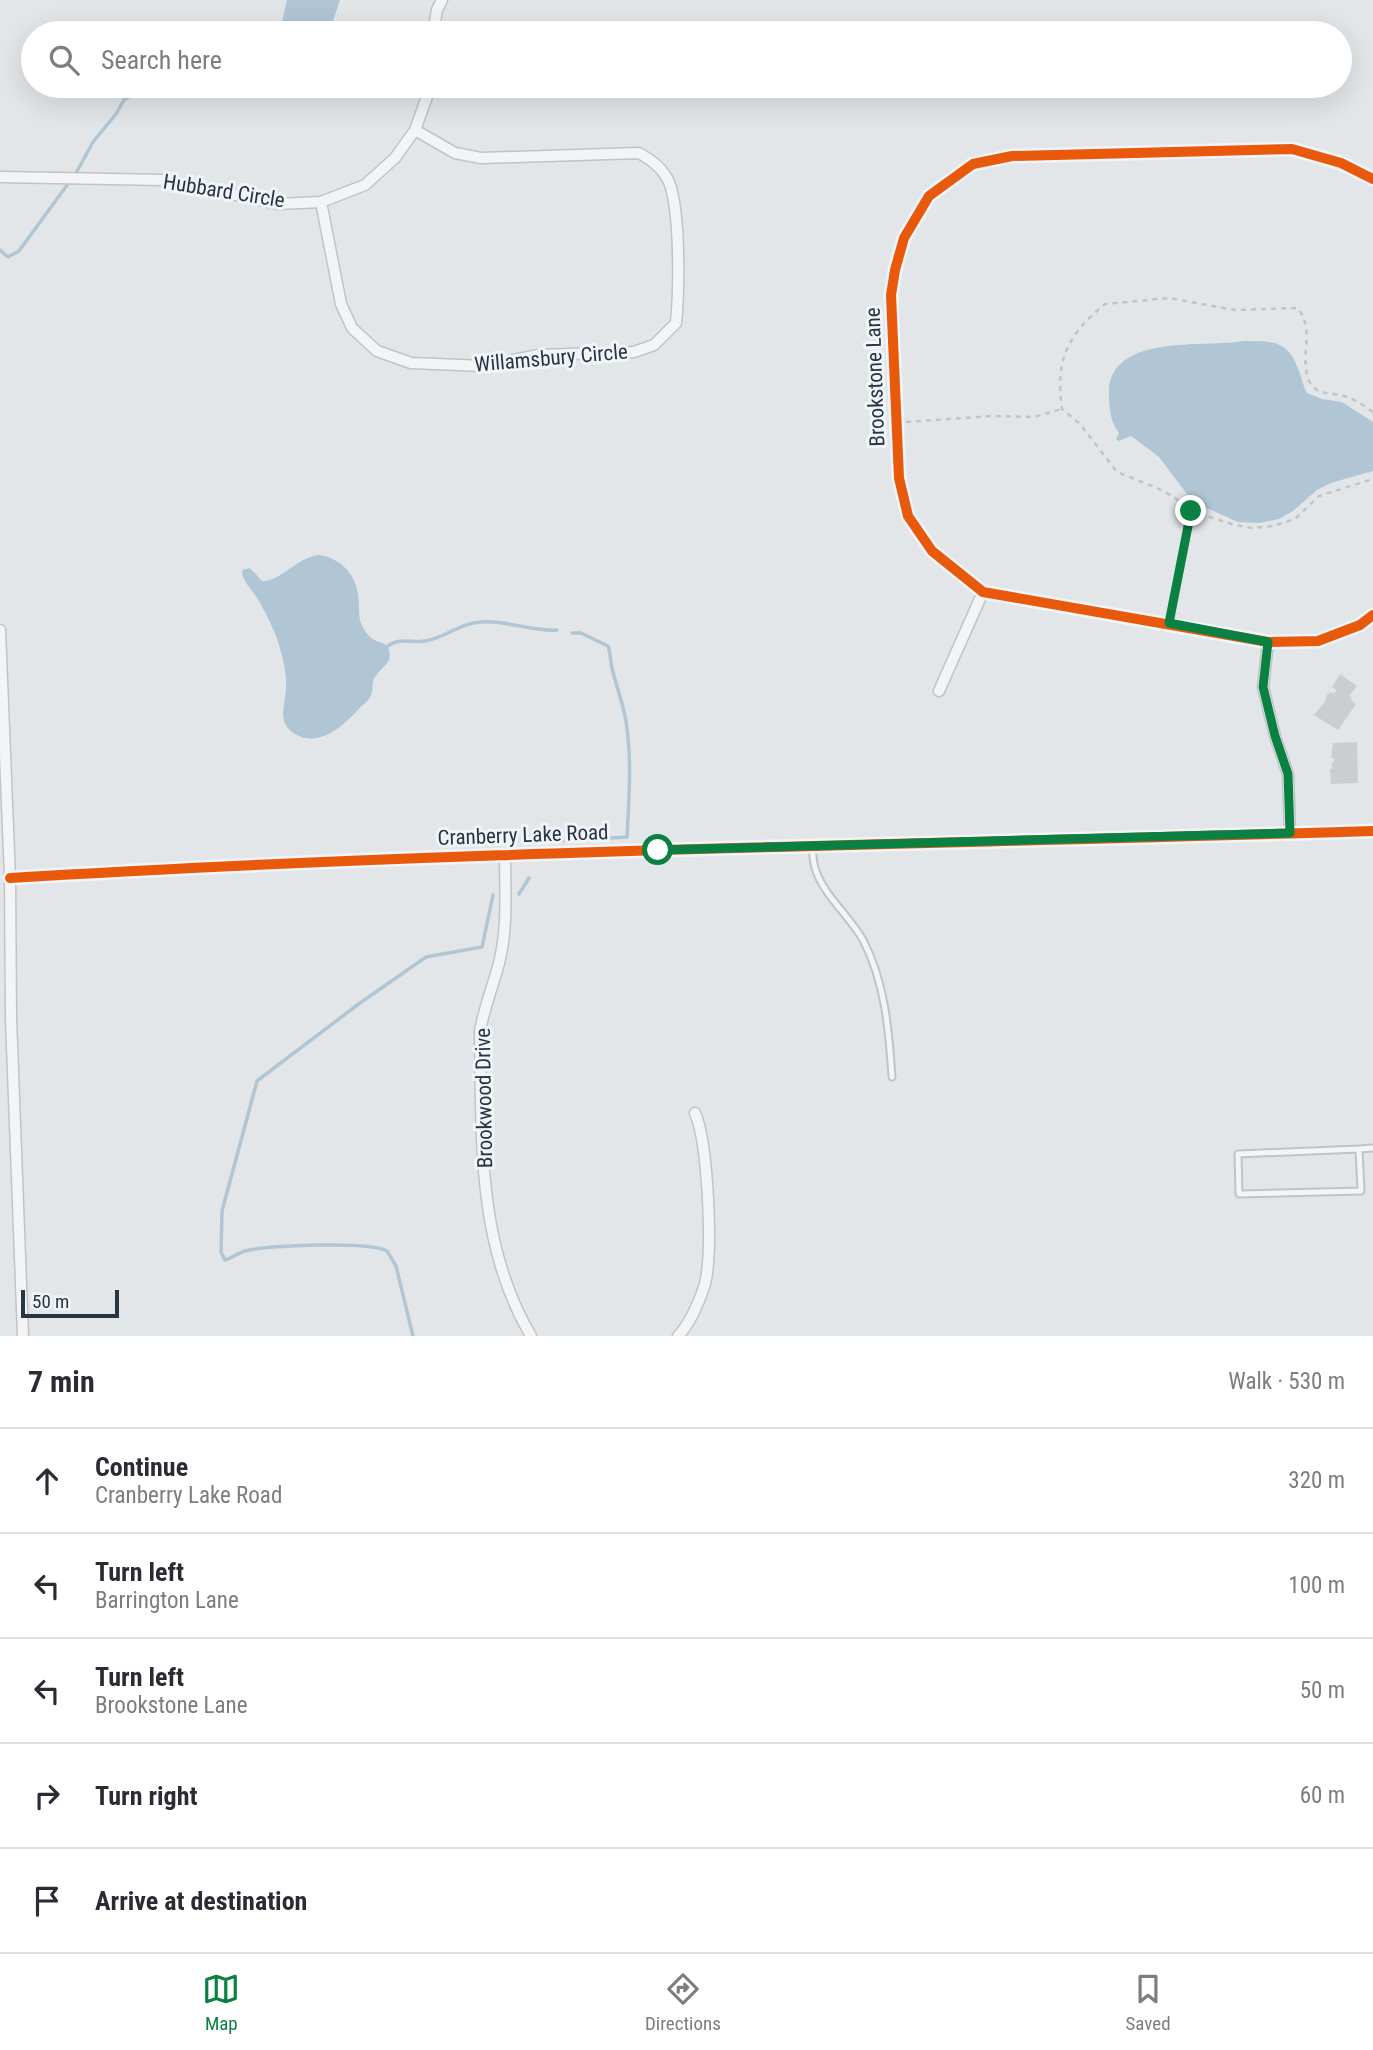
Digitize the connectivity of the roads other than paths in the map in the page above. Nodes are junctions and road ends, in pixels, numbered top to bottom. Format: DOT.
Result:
graph roads {
  1 [pos="442,0"];
  2 [pos="435,21"];
  3 [pos="426,98"];
  4 [pos="415,130"];
  5 [pos="0,177"];
  6 [pos="1372,177"];
  7 [pos="321,202"];
  8 [pos="983,592"];
  9 [pos="1373,615"];
  10 [pos="0,630"];
  11 [pos="1268,642"];
  12 [pos="939,691"];
  13 [pos="1373,831"];
  14 [pos="1290,833"];
  15 [pos="811,847"];
  16 [pos="505,855"];
  17 [pos="10,878"];
  18 [pos="892,1077"];
  19 [pos="695,1113"];
  20 [pos="1373,1148"];
  21 [pos="1359,1149"];
  22 [pos="23,1336"];
  23 [pos="531,1336"];
  24 [pos="678,1336"];
  1 -- 2 [label="street"];
  3 -- 4 [label="street, Hubbard Circle"];
  4 -- 7 [label="street, Hubbard Circle"];
  4 -- 7 [label="street, Willamsbury Circle"];
  5 -- 7 [label="street, Hubbard Circle"];
  6 -- 8 [label="street, Brookstone Lane"];
  8 -- 11 [label="street, Brookstone Lane"];
  8 -- 12 [label="street"];
  9 -- 11 [label="street, Brookstone Lane"];
  10 -- 17 [label="street"];
  11 -- 14 [label="street"];
  13 -- 14 [label="street, Cranberry Lake Road"];
  14 -- 15 [label="street, Cranberry Lake Road"];
  15 -- 16 [label="street, Cranberry Lake Road"];
  15 -- 18 [label="lane"];
  16 -- 17 [label="street, Cranberry Lake Road"];
  16 -- 23 [label="street, Brookwood Drive"];
  17 -- 22 [label="street"];
  19 -- 24 [label="street"];
  20 -- 21 [label="lane"];
  21 -- 21 [label="lane"];
}
